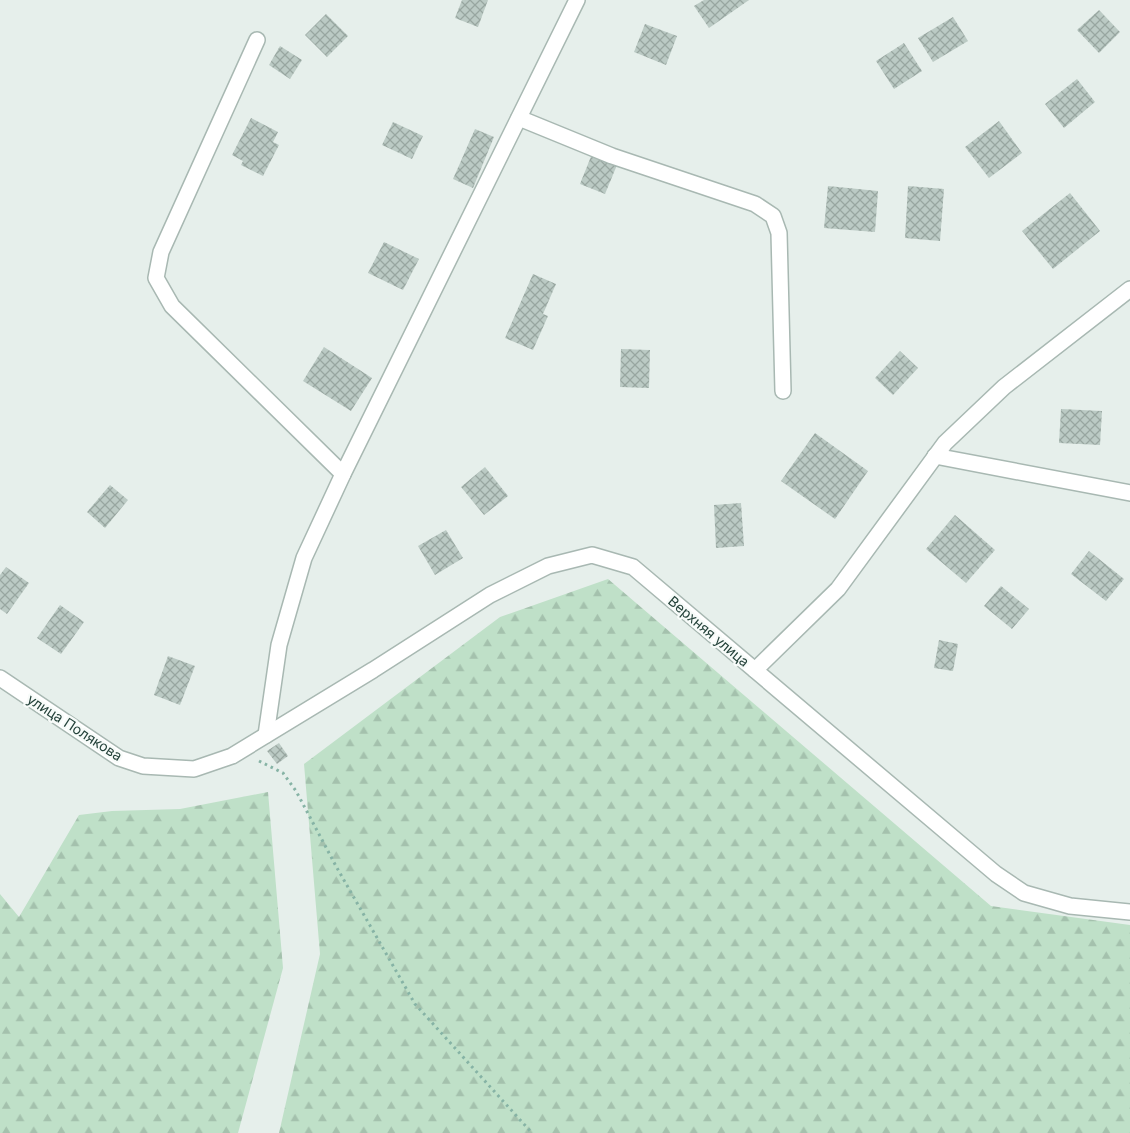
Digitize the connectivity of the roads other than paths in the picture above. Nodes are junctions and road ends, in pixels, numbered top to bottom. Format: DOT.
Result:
graph roads {
  1 [pos="578,0"];
  2 [pos="257,40"];
  3 [pos="519,118"];
  4 [pos="1130,289"];
  5 [pos="783,391"];
  6 [pos="935,456"];
  7 [pos="344,474"];
  8 [pos="1130,493"];
  9 [pos="755,670"];
  10 [pos="0,678"];
  11 [pos="266,735"];
  12 [pos="1130,912"];
  1 -- 3 [label="street"];
  2 -- 7 [label="street"];
  3 -- 5 [label="street"];
  3 -- 7 [label="street"];
  4 -- 6 [label="street"];
  6 -- 8 [label="street"];
  6 -- 9 [label="street"];
  7 -- 11 [label="street"];
  9 -- 11 [label="street, Верхняя улица"];
  9 -- 12 [label="street, Верхняя улица"];
  10 -- 11 [label="street, улица Полякова"];
}
